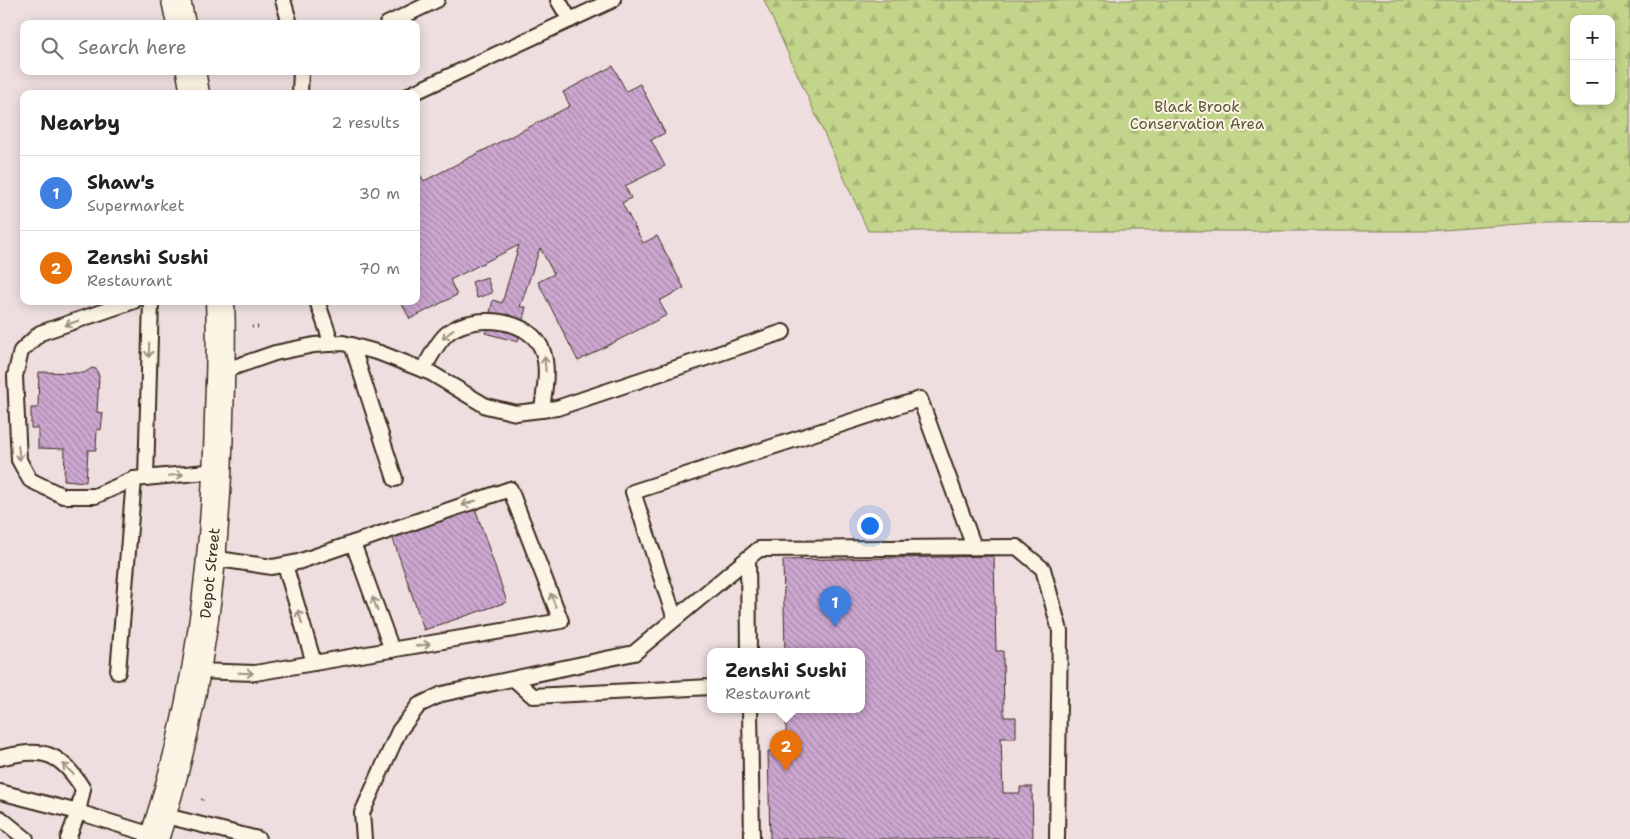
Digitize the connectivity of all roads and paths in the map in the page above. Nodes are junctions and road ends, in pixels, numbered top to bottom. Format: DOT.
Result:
graph roads {
  1 [pos="176,0"];
  2 [pos="283,0"];
  3 [pos="437,0"];
  4 [pos="558,0"];
  5 [pos="613,0"];
  6 [pos="180,20"];
  7 [pos="289,20"];
  8 [pos="395,20"];
  9 [pos="570,20"];
  10 [pos="192,75"];
  11 [pos="300,75"];
  12 [pos="194,90"];
  13 [pos="300,90"];
  14 [pos="420,90"];
  15 [pos="122,305"];
  16 [pos="150,305"];
  17 [pos="220,305"];
  18 [pos="318,305"];
  19 [pos="252,327"];
  20 [pos="259,327"];
  21 [pos="784,332"];
  22 [pos="332,344"];
  23 [pos="352,345"];
  24 [pos="423,370"];
  25 [pos="220,372"];
  26 [pos="542,410"];
  27 [pos="218,471"];
  28 [pos="140,478"];
  29 [pos="396,479"];
  30 [pos="353,543"];
  31 [pos="974,547"];
  32 [pos="212,558"];
  33 [pos="748,558"];
  34 [pos="285,565"];
  35 [pos="675,618"];
  36 [pos="749,648"];
  37 [pos="392,650"];
  38 [pos="314,663"];
  39 [pos="118,672"];
  40 [pos="197,672"];
  41 [pos="514,679"];
  42 [pos="707,686"];
  43 [pos="750,713"];
  44 [pos="0,758"];
  45 [pos="0,792"];
  46 [pos="78,812"];
  47 [pos="0,818"];
  48 [pos="157,830"];
  49 [pos="26,839"];
  50 [pos="68,839"];
  51 [pos="258,839"];
  52 [pos="364,839"];
  53 [pos="752,839"];
  54 [pos="1057,839"];
  1 -- 6 [label="highway"];
  2 -- 7 [label="lane"];
  3 -- 8 [label="lane"];
  4 -- 9 [label="lane"];
  5 -- 9 [label="lane"];
  9 -- 14 [label="lane"];
  10 -- 12 [label="highway"];
  11 -- 13 [label="lane"];
  15 -- 28 [label="lane, one-way"];
  16 -- 28 [label="lane, one-way"];
  17 -- 25 [label="highway, Depot Street"];
  18 -- 22 [label="lane"];
  19 -- 20 [label="path"];
  21 -- 26 [label="lane"];
  22 -- 23 [label="lane"];
  22 -- 25 [label="lane"];
  23 -- 24 [label="lane"];
  23 -- 29 [label="lane"];
  24 -- 26 [label="lane"];
  26 -- 24 [label="lane, one-way"];
  25 -- 27 [label="highway, Depot Street"];
  28 -- 27 [label="lane, one-way"];
  27 -- 32 [label="highway, Depot Street"];
  28 -- 39 [label="lane"];
  30 -- 34 [label="lane"];
  37 -- 30 [label="lane, one-way"];
  37 -- 30 [label="lane, one-way"];
  31 -- 33 [label="lane"];
  31 -- 35 [label="lane"];
  31 -- 54 [label="lane"];
  32 -- 34 [label="lane"];
  32 -- 40 [label="highway, Depot Street"];
  33 -- 35 [label="lane"];
  33 -- 36 [label="lane"];
  38 -- 34 [label="lane, one-way"];
  35 -- 41 [label="lane"];
  37 -- 38 [label="lane"];
  40 -- 38 [label="lane, one-way"];
  40 -- 48 [label="highway, Depot Street"];
  41 -- 42 [label="lane"];
  41 -- 52 [label="lane"];
  43 -- 53 [label="lane"];
  46 -- 44 [label="lane, one-way"];
  45 -- 46 [label="lane"];
  46 -- 48 [label="lane"];
  46 -- 50 [label="lane"];
  47 -- 49 [label="lane"];
  48 -- 51 [label="lane"];
}
